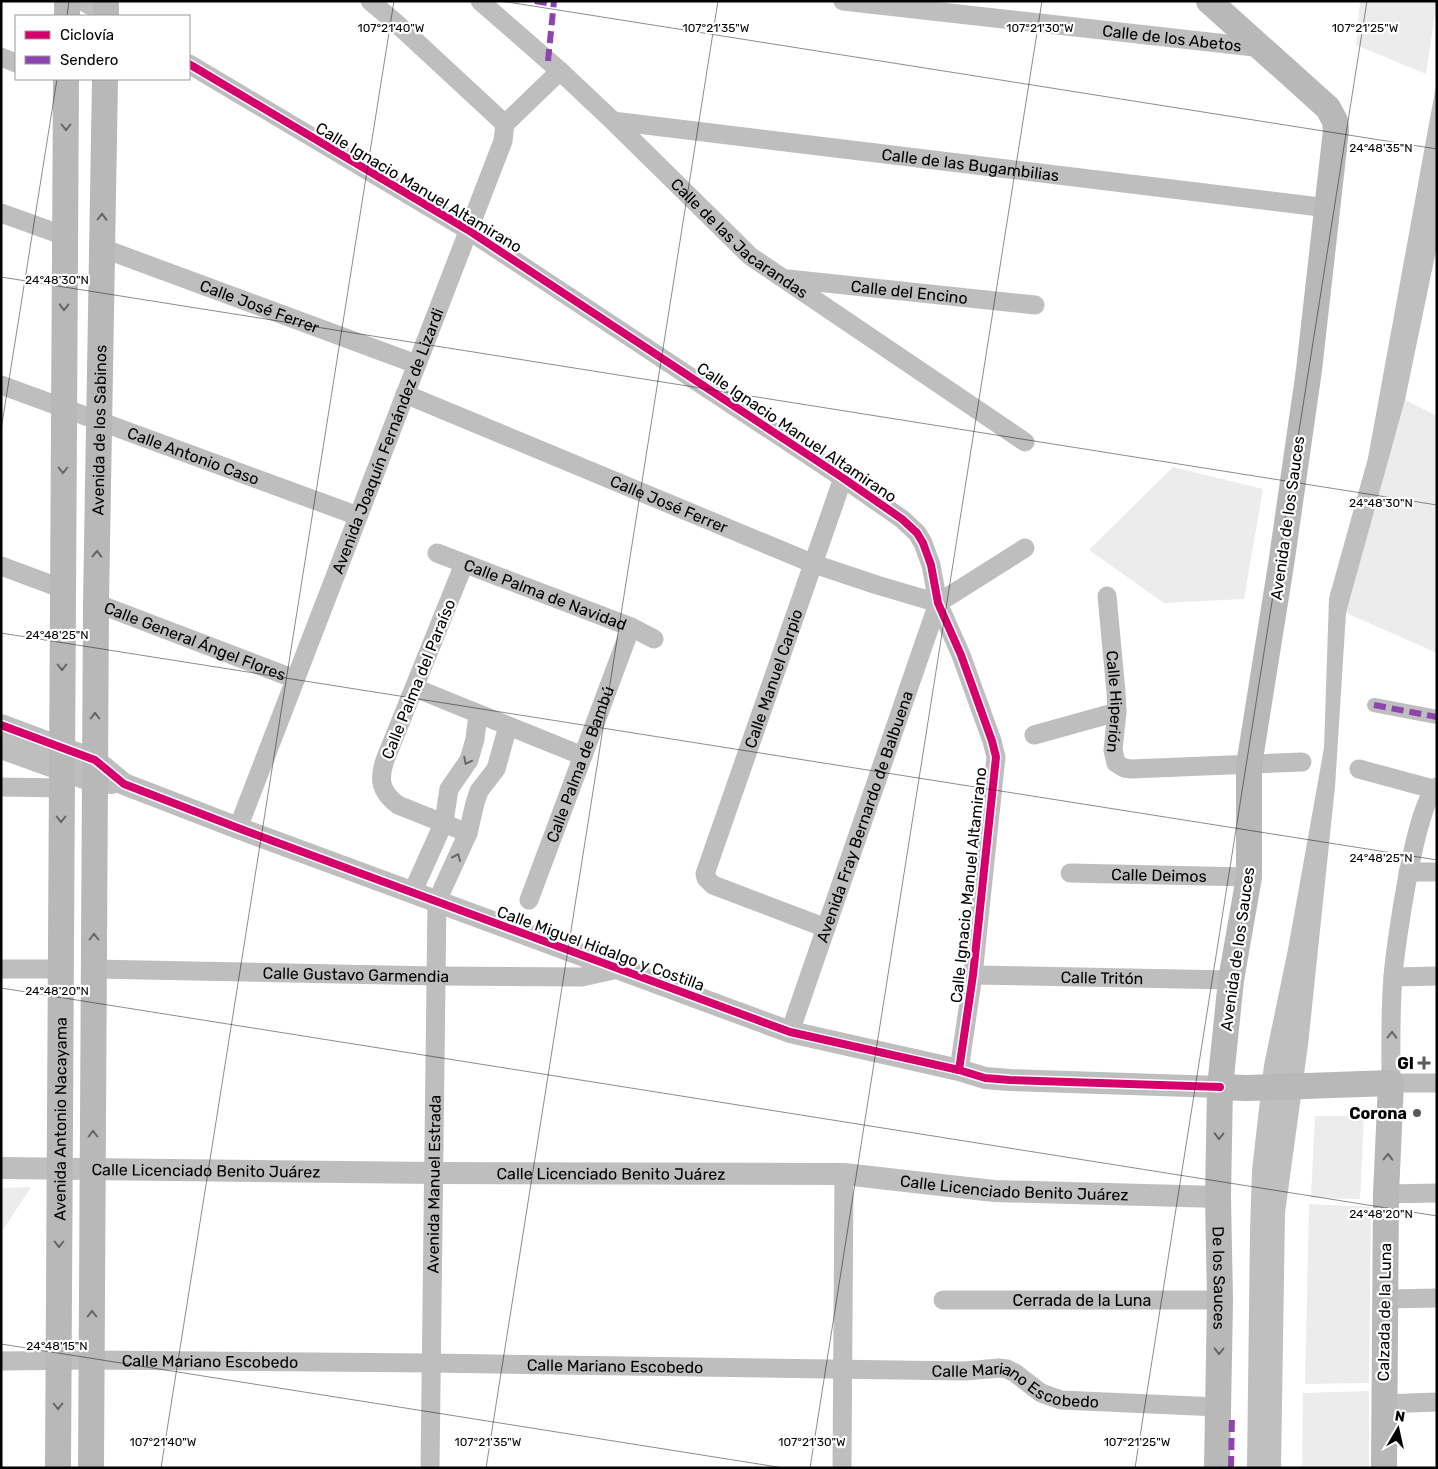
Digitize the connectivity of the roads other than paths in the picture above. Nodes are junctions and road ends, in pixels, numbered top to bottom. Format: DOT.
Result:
graph roads {
  1 [pos="67,1"];
  2 [pos="82,1"];
  3 [pos="370,1"];
  4 [pos="480,1"];
  5 [pos="843,1"];
  6 [pos="1209,1"];
  7 [pos="107,12"];
  8 [pos="67,15"];
  9 [pos="1263,48"];
  10 [pos="1,57"];
  11 [pos="15,63"];
  12 [pos="190,65"];
  13 [pos="560,71"];
  14 [pos="63,80"];
  15 [pos="105,80"];
  16 [pos="613,121"];
  17 [pos="505,124"];
  18 [pos="1328,208"];
  19 [pos="1,212"];
  20 [pos="468,230"];
  21 [pos="65,236"];
  22 [pos="102,248"];
  23 [pos="784,278"];
  24 [pos="1035,305"];
  25 [pos="416,364"];
  26 [pos="1,385"];
  27 [pos="405,394"];
  28 [pos="63,408"];
  29 [pos="98,421"];
  30 [pos="1026,442"];
  31 [pos="842,478"];
  32 [pos="358,516"];
  33 [pos="1025,548"];
  34 [pos="437,553"];
  35 [pos="464,564"];
  36 [pos="814,564"];
  37 [pos="1,566"];
  38 [pos="62,589"];
  39 [pos="1107,596"];
  40 [pos="938,602"];
  41 [pos="96,603"];
  42 [pos="631,627"];
  43 [pos="654,639"];
  44 [pos="295,679"];
  45 [pos="415,688"];
  46 [pos="1374,705"];
  47 [pos="1117,712"];
  48 [pos="478,714"];
  49 [pos="1437,717"];
  50 [pos="1,725"];
  51 [pos="508,726"];
  52 [pos="1034,735"];
  53 [pos="1,748"];
  54 [pos="583,756"];
  55 [pos="1302,762"];
  56 [pos="1250,765"];
  57 [pos="62,768"];
  58 [pos="1359,770"];
  59 [pos="95,771"];
  60 [pos="1,787"];
  61 [pos="1436,788"];
  62 [pos="444,822"];
  63 [pos="238,828"];
  64 [pos="468,833"];
  65 [pos="1408,872"];
  66 [pos="1437,872"];
  67 [pos="1070,873"];
  68 [pos="1249,877"];
  69 [pos="413,891"];
  70 [pos="529,900"];
  71 [pos="437,901"];
  72 [pos="826,928"];
  73 [pos="1,969"];
  74 [pos="60,969"];
  75 [pos="94,969"];
  76 [pos="618,969"];
  77 [pos="973,975"];
  78 [pos="436,976"];
  79 [pos="1437,976"];
  80 [pos="1393,977"];
  81 [pos="1231,980"];
  82 [pos="790,1032"];
  83 [pos="958,1070"];
  84 [pos="1437,1083"];
  85 [pos="1391,1084"];
  86 [pos="1220,1087"];
  87 [pos="1,1168"];
  88 [pos="59,1169"];
  89 [pos="92,1169"];
  90 [pos="434,1174"];
  91 [pos="844,1174"];
  92 [pos="1437,1193"];
  93 [pos="1386,1194"];
  94 [pos="1218,1197"];
  95 [pos="1437,1298"];
  96 [pos="1385,1299"];
  97 [pos="943,1300"];
  98 [pos="1220,1300"];
  99 [pos="91,1360"];
  100 [pos="1,1361"];
  101 [pos="58,1361"];
  102 [pos="431,1363"];
  103 [pos="843,1368"];
  104 [pos="1437,1402"];
  105 [pos="1383,1404"];
  106 [pos="1218,1407"];
  107 [pos="58,1468"];
  108 [pos="91,1468"];
  109 [pos="430,1468"];
  110 [pos="842,1468"];
  111 [pos="1217,1468"];
  112 [pos="1384,1468"];
  1 -- 8 [label="main road"];
  2 -- 7 [label="street"];
  3 -- 17 [label="street"];
  4 -- 13 [label="street, Calle de las Jacarandas"];
  5 -- 9 [label="street, Calle de los Abetos"];
  6 -- 9 [label="main road, Avenida de los Sauces"];
  9 -- 18 [label="main road, Avenida de los Sauces"];
  10 -- 11 [label="street"];
  12 -- 20 [label="street, Calle Ignacio Manuel Altamirano"];
  13 -- 16 [label="street, Calle de las Jacarandas"];
  13 -- 17 [label="street"];
  14 -- 21 [label="main road, one-way"];
  22 -- 15 [label="main road, Avenida de los Sabinos, one-way"];
  16 -- 18 [label="street, Calle de las Bugambilias"];
  16 -- 23 [label="street, Calle de las Jacarandas"];
  17 -- 20 [label="street, Avenida Joaquín Fernández de Lizardi"];
  18 -- 56 [label="main road, Avenida de los Sauces"];
  19 -- 21 [label="street"];
  20 -- 25 [label="street, Avenida Joaquín Fernández de Lizardi"];
  20 -- 31 [label="street, Calle Ignacio Manuel Altamirano"];
  21 -- 28 [label="main road, one-way"];
  22 -- 25 [label="street, Calle José Ferrer"];
  22 -- 29 [label="main road, Avenida de los Sabinos"];
  23 -- 24 [label="street, Calle del Encino"];
  23 -- 30 [label="street, Calle de las Jacarandas"];
  25 -- 27 [label="street, Avenida Joaquín Fernández de Lizardi"];
  26 -- 28 [label="street, Calle Antonio Caso"];
  27 -- 32 [label="street, Avenida Joaquín Fernández de Lizardi"];
  27 -- 36 [label="street, Calle José Ferrer"];
  28 -- 29 [label="street, Calle Antonio Caso"];
  28 -- 38 [label="main road, one-way"];
  29 -- 32 [label="street, Calle Antonio Caso"];
  41 -- 29 [label="main road, Avenida de los Sabinos, one-way"];
  31 -- 36 [label="street, Calle Manuel Carpio"];
  31 -- 40 [label="street, Calle Ignacio Manuel Altamirano"];
  32 -- 44 [label="street, Avenida Joaquín Fernández de Lizardi"];
  33 -- 40 [label="street"];
  34 -- 35 [label="street, Calle Palma de Navidad"];
  35 -- 42 [label="street, Calle Palma de Navidad"];
  35 -- 45 [label="street, Calle Palma del Paraíso"];
  36 -- 40 [label="street, Calle José Ferrer"];
  36 -- 72 [label="street, Calle Manuel Carpio"];
  37 -- 38 [label="street"];
  38 -- 57 [label="main road, one-way"];
  39 -- 47 [label="street, Calle Hiperión"];
  40 -- 72 [label="street, Avenida Fray Bernardo de Balbuena"];
  40 -- 77 [label="street, Calle Ignacio Manuel Altamirano"];
  41 -- 44 [label="street, Calle General Ángel Flores"];
  59 -- 41 [label="main road, Avenida de los Sabinos, one-way"];
  42 -- 43 [label="street, Calle Palma de Navidad"];
  42 -- 54 [label="street, Calle Palma de Bambú"];
  44 -- 63 [label="street, Avenida Joaquín Fernández de Lizardi"];
  45 -- 48 [label="street"];
  45 -- 62 [label="street, Calle Palma del Paraíso"];
  46 -- 49 [label="street"];
  47 -- 52 [label="street"];
  47 -- 56 [label="street, Calle Hiperión"];
  48 -- 51 [label="street"];
  48 -- 62 [label="street, one-way"];
  50 -- 57 [label="street, Calle Miguel Hidalgo y Costilla"];
  51 -- 54 [label="street"];
  51 -- 64 [label="street"];
  53 -- 57 [label="street, Calle Miguel Hidalgo y Costilla"];
  54 -- 70 [label="street, Calle Palma de Bambú"];
  55 -- 56 [label="street"];
  56 -- 68 [label="main road, Avenida de los Sauces"];
  57 -- 59 [label="street, Calle Miguel Hidalgo y Costilla"];
  57 -- 60 [label="street"];
  57 -- 74 [label="main road, Avenida Antonio Nacayama, one-way"];
  58 -- 61 [label="street"];
  59 -- 63 [label="street, Calle Miguel Hidalgo y Costilla"];
  75 -- 59 [label="main road, Avenida Antonio Nacayama, one-way"];
  61 -- 65 [label="street, Calzada de la Luna"];
  62 -- 64 [label="street, Calle Palma del Paraíso"];
  62 -- 69 [label="street"];
  63 -- 69 [label="street, Calle Miguel Hidalgo y Costilla"];
  71 -- 64 [label="street, one-way"];
  65 -- 66 [label="street"];
  65 -- 80 [label="street, Calzada de la Luna"];
  67 -- 68 [label="street, Calle Deimos"];
  68 -- 81 [label="main road, Avenida de los Sauces"];
  69 -- 71 [label="street, Calle Miguel Hidalgo y Costilla"];
  71 -- 76 [label="street, Calle Miguel Hidalgo y Costilla"];
  71 -- 78 [label="street, Avenida Manuel Estrada"];
  72 -- 82 [label="street, Avenida Fray Bernardo de Balbuena"];
  73 -- 74 [label="street"];
  74 -- 88 [label="main road, Avenida Antonio Nacayama"];
  75 -- 78 [label="street, Calle Gustavo Garmendia"];
  89 -- 75 [label="main road, Avenida Antonio Nacayama, one-way"];
  76 -- 78 [label="street, Calle Gustavo Garmendia"];
  76 -- 82 [label="street, Calle Miguel Hidalgo y Costilla"];
  77 -- 81 [label="street, Calle Tritón"];
  77 -- 83 [label="street, Calle Ignacio Manuel Altamirano"];
  78 -- 90 [label="street, Avenida Manuel Estrada"];
  79 -- 80 [label="street"];
  85 -- 80 [label="street, Calzada de la Luna, one-way"];
  81 -- 86 [label="main road, Avenida de los Sauces"];
  82 -- 83 [label="street, Calle Miguel Hidalgo y Costilla"];
  83 -- 86 [label="street, Calle Miguel Hidalgo y Costilla"];
  84 -- 85 [label="street, Calle Miguel Hidalgo y Costilla"];
  85 -- 86 [label="main road, Calle Miguel Hidalgo y Costilla"];
  93 -- 85 [label="main road, Calzada de la Luna, one-way"];
  86 -- 94 [label="main road, De los Sauces, one-way"];
  87 -- 88 [label="street, Calle Licenciado Benito Juárez"];
  88 -- 89 [label="street, Calle Licenciado Benito Juárez"];
  88 -- 101 [label="main road, Avenida Antonio Nacayama, one-way"];
  89 -- 90 [label="street, Calle Licenciado Benito Juárez"];
  99 -- 89 [label="main road, Avenida Antonio Nacayama, one-way"];
  90 -- 91 [label="street, Calle Licenciado Benito Juárez"];
  90 -- 102 [label="street, Avenida Manuel Estrada"];
  91 -- 94 [label="street, Calle Licenciado Benito Juárez"];
  91 -- 103 [label="street"];
  92 -- 93 [label="street"];
  93 -- 96 [label="main road, Calzada de la Luna"];
  94 -- 98 [label="main road, De los Sauces"];
  95 -- 96 [label="street"];
  96 -- 105 [label="main road, Calzada de la Luna"];
  97 -- 98 [label="street, Cerrada de la Luna"];
  98 -- 106 [label="main road, De los Sauces, one-way"];
  99 -- 101 [label="street, Calle Mariano Escobedo"];
  99 -- 102 [label="street, Calle Mariano Escobedo"];
  99 -- 108 [label="main road, Avenida Antonio Nacayama"];
  100 -- 101 [label="street, Calle Mariano Escobedo"];
  101 -- 107 [label="main road, Avenida Antonio Nacayama, one-way"];
  102 -- 103 [label="street, Calle Mariano Escobedo"];
  102 -- 109 [label="street, Avenida Manuel Estrada"];
  103 -- 106 [label="street, Calle Mariano Escobedo"];
  103 -- 110 [label="street"];
  104 -- 105 [label="street"];
  105 -- 112 [label="main road, Calzada de la Luna"];
  106 -- 111 [label="main road, De los Sauces"];
}
